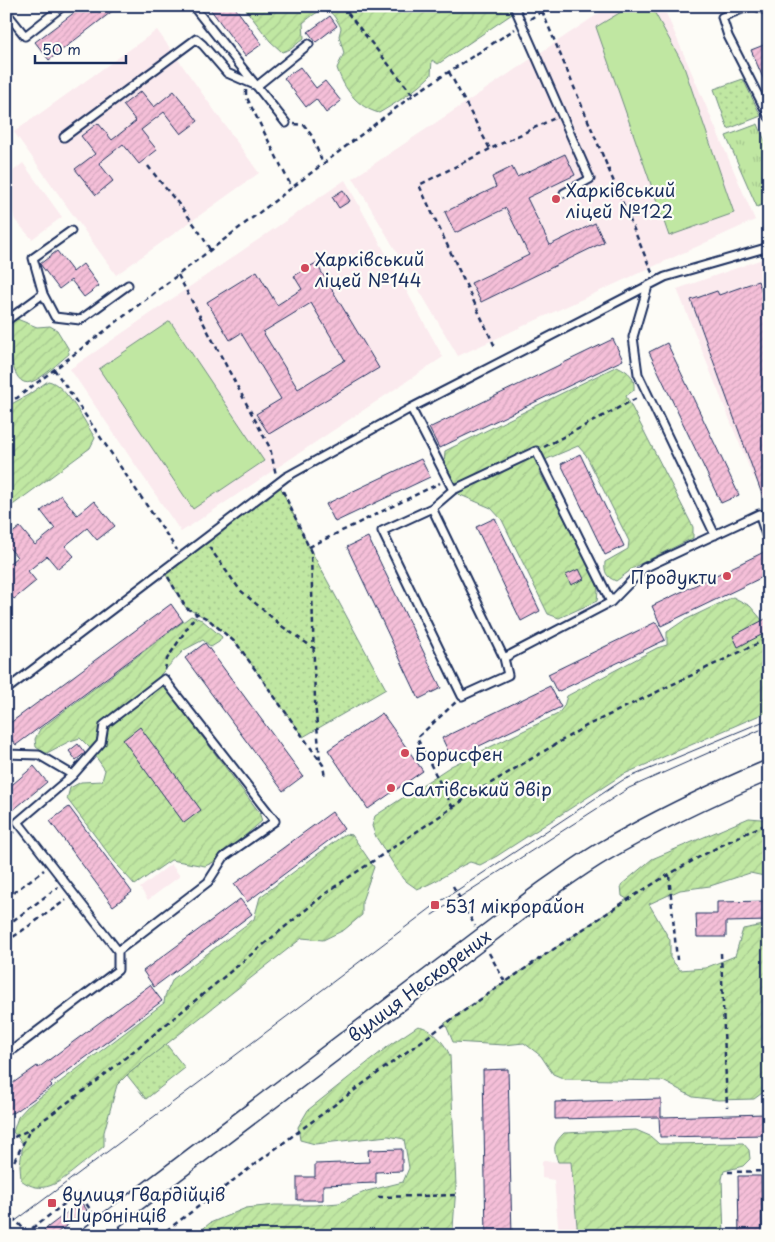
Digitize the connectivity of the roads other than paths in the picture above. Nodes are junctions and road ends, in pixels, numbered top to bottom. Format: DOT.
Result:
graph roads {
  1 [pos="63,6"];
  2 [pos="193,6"];
  3 [pos="514,6"];
  4 [pos="750,6"];
  5 [pos="755,6"];
  6 [pos="769,11"];
  7 [pos="6,12"];
  8 [pos="309,44"];
  9 [pos="257,86"];
  10 [pos="769,117"];
  11 [pos="286,123"];
  12 [pos="64,137"];
  13 [pos="564,193"];
  14 [pos="71,231"];
  15 [pos="769,247"];
  16 [pos="128,285"];
  17 [pos="648,286"];
  18 [pos="43,294"];
  19 [pos="6,321"];
  20 [pos="411,408"];
  21 [pos="452,490"];
  22 [pos="432,508"];
  23 [pos="715,535"];
  24 [pos="769,544"];
  25 [pos="611,602"];
  26 [pos="504,658"];
  27 [pos="6,690"];
  28 [pos="6,754"];
  29 [pos="769,770"];
  30 [pos="73,775"];
  31 [pos="118,951"];
  32 [pos="6,1051"];
  33 [pos="104,1227"];
  1 -- 7 [label="lane"];
  2 -- 9 [label="lane"];
  3 -- 13 [label="lane"];
  4 -- 10 [label="lane"];
  5 -- 6 [label="lane"];
  8 -- 9 [label="lane"];
  9 -- 11 [label="lane"];
  9 -- 12 [label="lane"];
  14 -- 18 [label="lane"];
  15 -- 17 [label="lane"];
  16 -- 18 [label="lane"];
  17 -- 20 [label="lane"];
  17 -- 23 [label="lane"];
  18 -- 19 [label="lane"];
  20 -- 21 [label="lane"];
  20 -- 27 [label="lane"];
  21 -- 22 [label="lane"];
  21 -- 25 [label="lane"];
  22 -- 26 [label="lane"];
  22 -- 26 [label="lane"];
  23 -- 24 [label="lane"];
  23 -- 25 [label="lane"];
  25 -- 26 [label="lane"];
  28 -- 30 [label="lane"];
  29 -- 33 [label="main road, вулиця Нескорених"];
  30 -- 31 [label="lane"];
  30 -- 31 [label="lane"];
  31 -- 32 [label="lane"];
}
